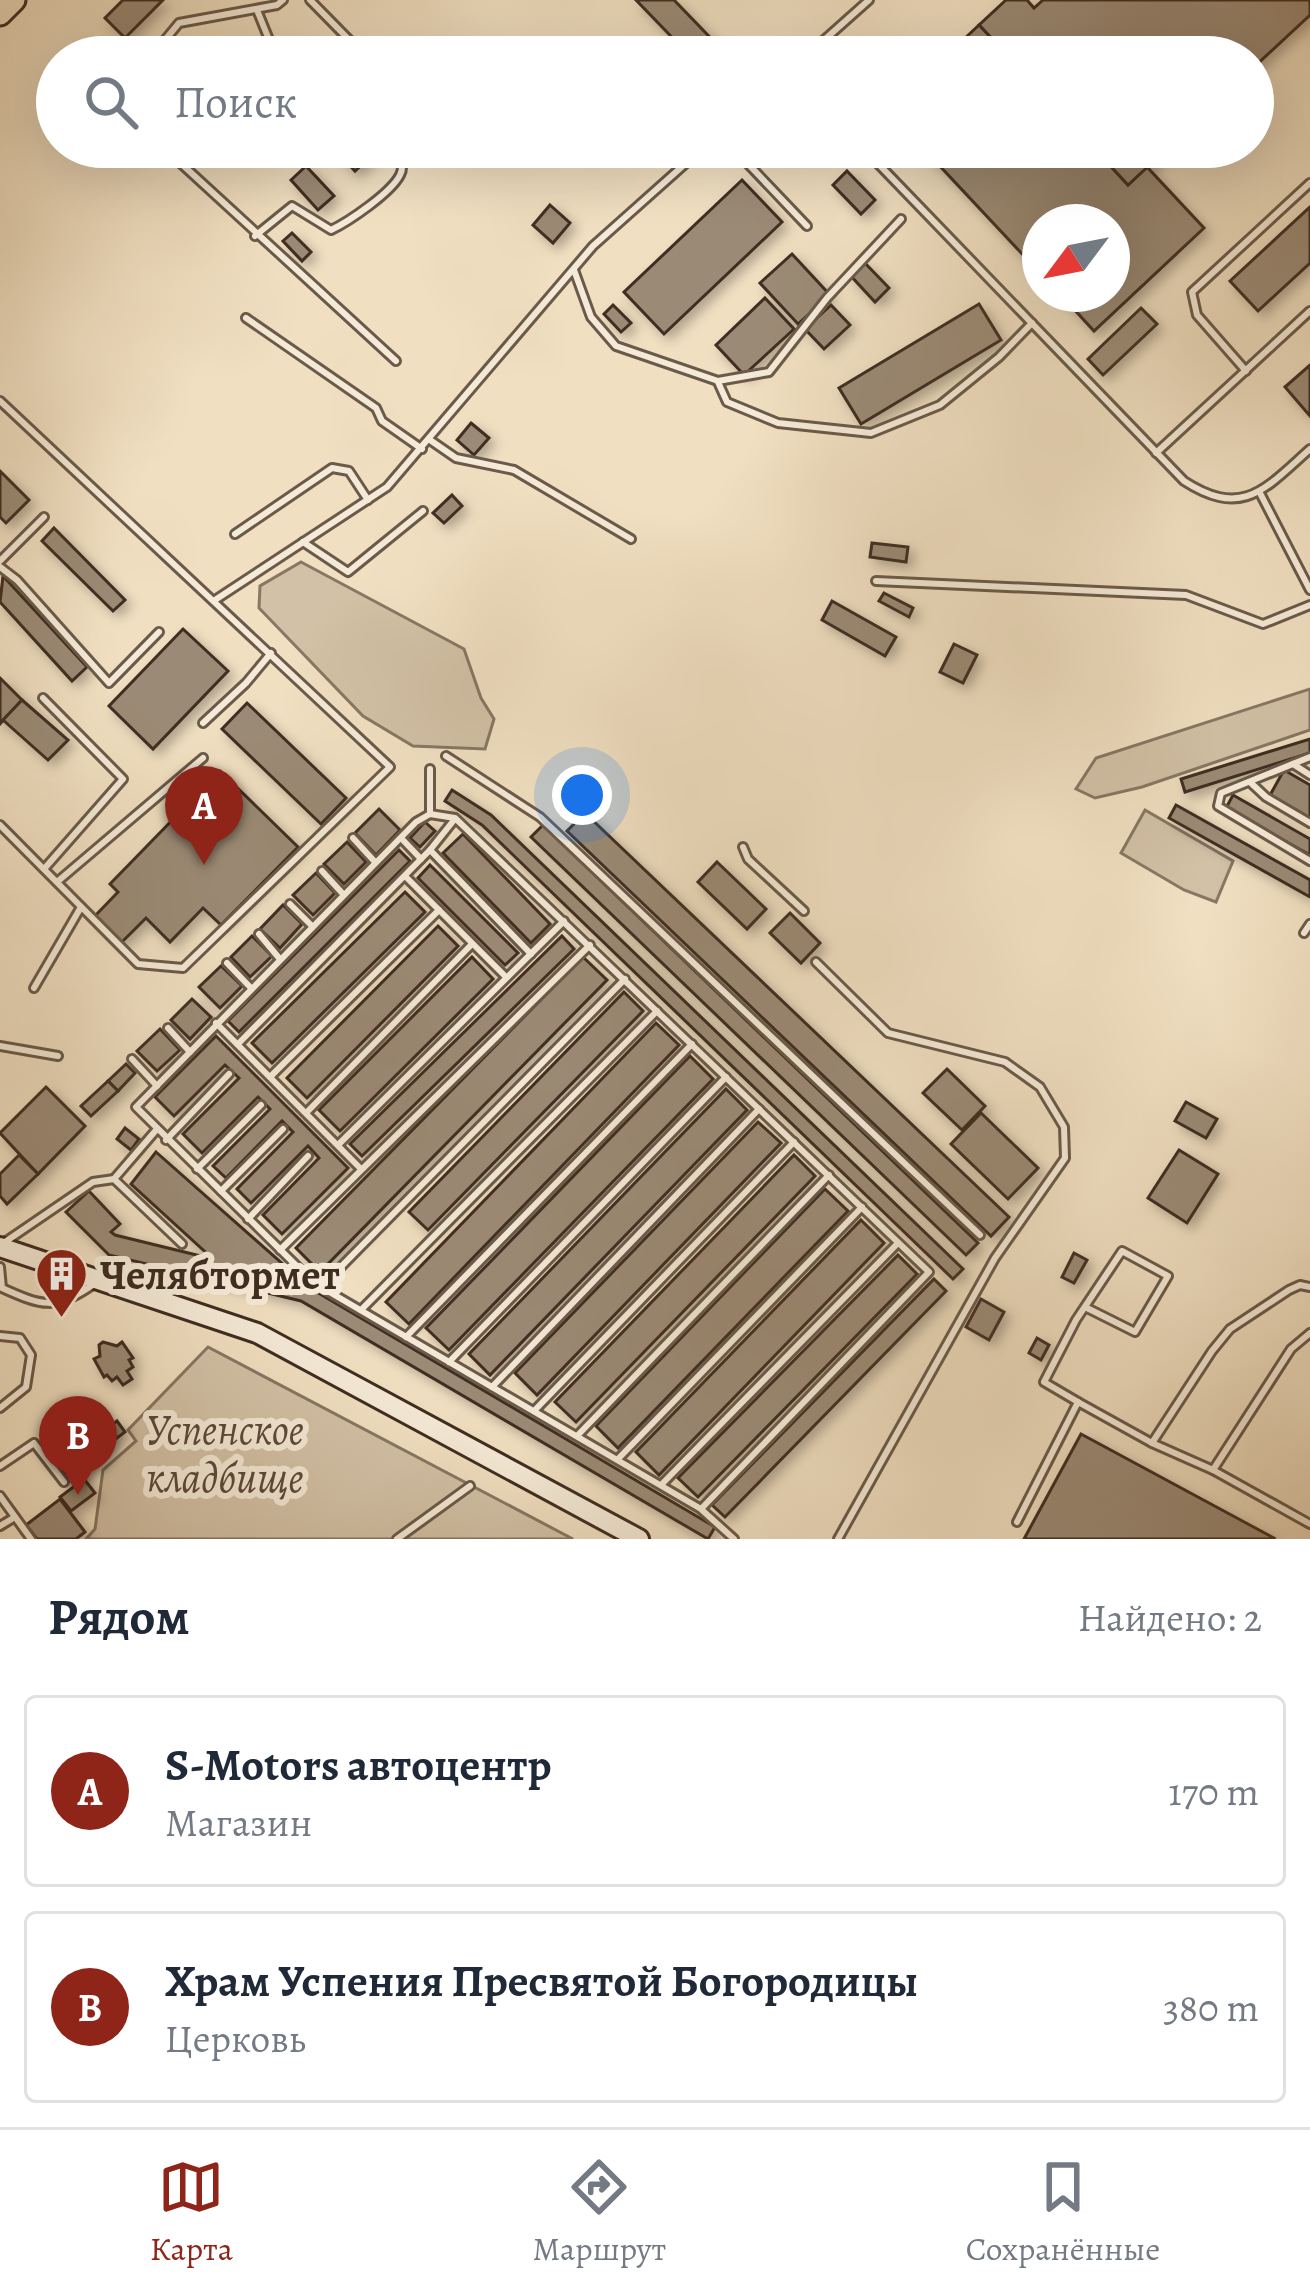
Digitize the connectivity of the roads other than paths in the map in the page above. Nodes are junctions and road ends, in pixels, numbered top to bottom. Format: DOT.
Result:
graph roads {
  1 [pos="14,0"];
  2 [pos="283,0"];
  3 [pos="310,0"];
  4 [pos="869,0"];
  5 [pos="257,9"];
  6 [pos="0,14"];
  7 [pos="168,36"];
  8 [pos="268,36"];
  9 [pos="345,36"];
  10 [pos="829,36"];
  11 [pos="185,168"];
  12 [pos="401,168"];
  13 [pos="680,168"];
  14 [pos="752,168"];
  15 [pos="882,168"];
  16 [pos="1310,183"];
  17 [pos="902,220"];
  18 [pos="807,226"];
  19 [pos="255,236"];
  20 [pos="574,270"];
  21 [pos="1310,311"];
  22 [pos="246,318"];
  23 [pos="1032,323"];
  24 [pos="396,361"];
  25 [pos="1246,370"];
  26 [pos="718,382"];
  27 [pos="0,401"];
  28 [pos="430,440"];
  29 [pos="422,449"];
  30 [pos="1310,449"];
  31 [pos="1156,453"];
  32 [pos="1260,493"];
  33 [pos="368,500"];
  34 [pos="423,511"];
  35 [pos="44,517"];
  36 [pos="235,534"];
  37 [pos="632,539"];
  38 [pos="303,542"];
  39 [pos="0,564"];
  40 [pos="876,581"];
  41 [pos="1310,590"];
  42 [pos="215,600"];
  43 [pos="1310,605"];
  44 [pos="159,632"];
  45 [pos="271,652"];
  46 [pos="43,698"];
  47 [pos="202,723"];
  48 [pos="446,756"];
  49 [pos="1310,757"];
  50 [pos="203,758"];
  51 [pos="1291,763"];
  52 [pos="430,769"];
  53 [pos="1310,775"];
  54 [pos="1251,783"];
  55 [pos="430,814"];
  56 [pos="455,818"];
  57 [pos="1310,823"];
  58 [pos="0,825"];
  59 [pos="352,838"];
  60 [pos="401,838"];
  61 [pos="743,847"];
  62 [pos="430,850"];
  63 [pos="421,860"];
  64 [pos="1310,861"];
  65 [pos="376,863"];
  66 [pos="44,869"];
  67 [pos="322,871"];
  68 [pos="405,876"];
  69 [pos="57,882"];
  70 [pos="343,895"];
  71 [pos="290,904"];
  72 [pos="82,907"];
  73 [pos="439,910"];
  74 [pos="804,911"];
  75 [pos="564,921"];
  76 [pos="1310,924"];
  77 [pos="311,926"];
  78 [pos="259,934"];
  79 [pos="1304,934"];
  80 [pos="472,944"];
  81 [pos="590,946"];
  82 [pos="531,954"];
  83 [pos="279,958"];
  84 [pos="817,962"];
  85 [pos="227,963"];
  86 [pos="506,977"];
  87 [pos="625,979"];
  88 [pos="250,987"];
  89 [pos="34,988"];
  90 [pos="657,1011"];
  91 [pos="217,1023"];
  92 [pos="168,1028"];
  93 [pos="239,1043"];
  94 [pos="692,1044"];
  95 [pos="0,1046"];
  96 [pos="190,1052"];
  97 [pos="58,1056"];
  98 [pos="133,1059"];
  99 [pos="229,1074"];
  100 [pos="270,1077"];
  101 [pos="726,1077"];
  102 [pos="157,1086"];
  103 [pos="261,1105"];
  104 [pos="759,1109"];
  105 [pos="307,1112"];
  106 [pos="157,1129"];
  107 [pos="283,1129"];
  108 [pos="166,1140"];
  109 [pos="794,1142"];
  110 [pos="339,1144"];
  111 [pos="308,1156"];
  112 [pos="197,1169"];
  113 [pos="361,1169"];
  114 [pos="829,1175"];
  115 [pos="114,1179"];
  116 [pos="221,1191"];
  117 [pos="862,1207"];
  118 [pos="248,1219"];
  119 [pos="980,1235"];
  120 [pos="898,1243"];
  121 [pos="182,1244"];
  122 [pos="0,1246"];
  123 [pos="280,1250"];
  124 [pos="0,1267"];
  125 [pos="100,1280"];
  126 [pos="321,1287"];
  127 [pos="1310,1287"];
  128 [pos="1085,1307"];
  129 [pos="361,1310"];
  130 [pos="1310,1333"];
  131 [pos="0,1336"];
  132 [pos="406,1337"];
  133 [pos="449,1362"];
  134 [pos="492,1387"];
  135 [pos="1078,1402"];
  136 [pos="1,1404"];
  137 [pos="534,1411"];
  138 [pos="577,1436"];
  139 [pos="1152,1443"];
  140 [pos="617,1460"];
  141 [pos="0,1466"];
  142 [pos="1213,1470"];
  143 [pos="64,1482"];
  144 [pos="661,1485"];
  145 [pos="470,1486"];
  146 [pos="0,1496"];
  147 [pos="701,1509"];
  148 [pos="15,1517"];
  149 [pos="1016,1522"];
  150 [pos="1310,1524"];
  151 [pos="0,1526"];
  152 [pos="31,1539"];
  153 [pos="397,1539"];
  154 [pos="639,1539"];
  155 [pos="734,1539"];
  156 [pos="838,1539"];
  1 -- 6 [label="main road"];
  2 -- 5 [label="lane"];
  3 -- 9 [label="lane"];
  4 -- 10 [label="lane"];
  5 -- 7 [label="lane"];
  5 -- 8 [label="lane"];
  11 -- 19 [label="lane"];
  12 -- 19 [label="lane"];
  13 -- 20 [label="lane"];
  14 -- 18 [label="lane"];
  15 -- 23 [label="lane"];
  16 -- 25 [label="lane"];
  17 -- 26 [label="lane"];
  19 -- 24 [label="lane"];
  20 -- 26 [label="lane"];
  20 -- 28 [label="lane"];
  21 -- 25 [label="lane"];
  22 -- 29 [label="lane"];
  23 -- 26 [label="lane"];
  23 -- 31 [label="lane"];
  25 -- 31 [label="lane"];
  27 -- 42 [label="lane"];
  28 -- 29 [label="lane"];
  28 -- 37 [label="lane"];
  29 -- 33 [label="lane"];
  30 -- 32 [label="lane"];
  31 -- 32 [label="lane"];
  32 -- 41 [label="lane"];
  33 -- 36 [label="lane"];
  33 -- 38 [label="lane"];
  34 -- 38 [label="lane"];
  35 -- 39 [label="lane"];
  38 -- 42 [label="lane"];
  39 -- 44 [label="lane"];
  40 -- 43 [label="lane"];
  42 -- 45 [label="lane"];
  45 -- 47 [label="lane"];
  45 -- 72 [label="lane"];
  46 -- 66 [label="lane"];
  48 -- 119 [label="lane"];
  49 -- 51 [label="lane"];
  50 -- 69 [label="lane"];
  51 -- 53 [label="lane"];
  51 -- 54 [label="lane"];
  52 -- 55 [label="lane"];
  54 -- 57 [label="lane"];
  54 -- 64 [label="lane"];
  55 -- 56 [label="lane"];
  55 -- 60 [label="lane"];
  56 -- 62 [label="lane"];
  56 -- 75 [label="lane"];
  58 -- 66 [label="lane"];
  59 -- 65 [label="lane"];
  60 -- 63 [label="lane"];
  60 -- 65 [label="lane"];
  61 -- 74 [label="lane"];
  62 -- 63 [label="lane"];
  62 -- 82 [label="lane"];
  63 -- 68 [label="lane"];
  65 -- 70 [label="lane"];
  66 -- 69 [label="lane"];
  67 -- 70 [label="lane"];
  68 -- 73 [label="lane"];
  68 -- 93 [label="lane"];
  69 -- 72 [label="lane"];
  70 -- 77 [label="lane"];
  71 -- 77 [label="lane"];
  72 -- 89 [label="lane"];
  73 -- 80 [label="lane"];
  73 -- 100 [label="lane"];
  75 -- 81 [label="lane"];
  75 -- 82 [label="lane"];
  76 -- 79 [label="lane"];
  77 -- 83 [label="lane"];
  78 -- 83 [label="lane"];
  80 -- 86 [label="lane"];
  80 -- 105 [label="lane"];
  81 -- 87 [label="lane"];
  81 -- 113 [label="lane"];
  82 -- 86 [label="lane"];
  83 -- 88 [label="lane"];
  84 -- 156 [label="lane"];
  85 -- 88 [label="lane"];
  86 -- 110 [label="lane"];
  87 -- 90 [label="lane"];
  87 -- 126 [label="lane"];
  88 -- 91 [label="lane"];
  90 -- 94 [label="lane"];
  90 -- 129 [label="lane"];
  91 -- 93 [label="lane"];
  91 -- 96 [label="lane"];
  92 -- 96 [label="lane"];
  93 -- 100 [label="lane"];
  94 -- 101 [label="lane"];
  94 -- 132 [label="lane"];
  95 -- 97 [label="lane"];
  96 -- 102 [label="lane"];
  98 -- 102 [label="lane"];
  99 -- 108 [label="lane"];
  100 -- 105 [label="lane"];
  101 -- 104 [label="lane"];
  101 -- 133 [label="lane"];
  102 -- 106 [label="lane"];
  103 -- 112 [label="lane"];
  104 -- 109 [label="lane"];
  104 -- 134 [label="lane"];
  105 -- 110 [label="lane"];
  106 -- 108 [label="lane"];
  106 -- 115 [label="lane"];
  107 -- 116 [label="lane"];
  108 -- 112 [label="lane"];
  109 -- 114 [label="lane"];
  109 -- 137 [label="lane"];
  110 -- 113 [label="lane"];
  111 -- 118 [label="lane"];
  112 -- 116 [label="lane"];
  113 -- 123 [label="lane"];
  114 -- 117 [label="lane"];
  114 -- 138 [label="lane"];
  115 -- 121 [label="lane"];
  115 -- 122 [label="lane"];
  116 -- 118 [label="lane"];
  117 -- 120 [label="lane"];
  117 -- 140 [label="lane"];
  118 -- 123 [label="lane"];
  120 -- 144 [label="lane"];
  120 -- 147 [label="lane"];
  122 -- 125 [label="main road"];
  123 -- 126 [label="lane"];
  124 -- 125 [label="lane"];
  125 -- 154 [label="main road"];
  126 -- 129 [label="lane"];
  127 -- 139 [label="lane"];
  128 -- 128 [label="lane"];
  128 -- 135 [label="lane"];
  129 -- 132 [label="lane"];
  130 -- 142 [label="lane"];
  131 -- 136 [label="lane"];
  132 -- 133 [label="lane"];
  133 -- 134 [label="lane"];
  134 -- 137 [label="lane"];
  135 -- 139 [label="lane"];
  135 -- 149 [label="lane"];
  137 -- 138 [label="lane"];
  138 -- 140 [label="lane"];
  139 -- 142 [label="lane"];
  140 -- 144 [label="lane"];
  141 -- 143 [label="lane"];
  142 -- 150 [label="lane"];
  144 -- 147 [label="lane"];
  145 -- 153 [label="lane"];
  146 -- 148 [label="lane"];
  147 -- 155 [label="lane"];
  148 -- 151 [label="lane"];
  148 -- 152 [label="lane"];
}
